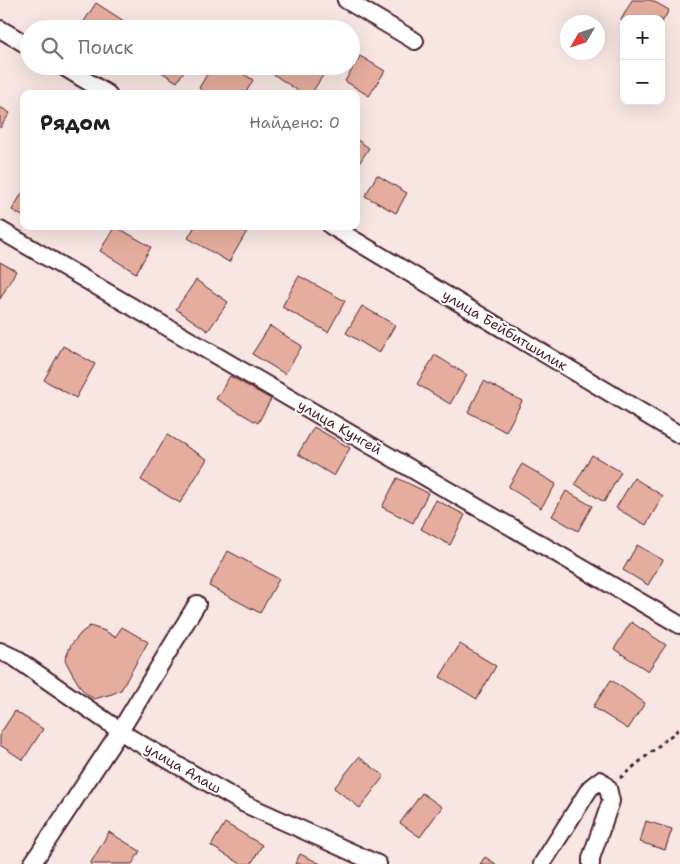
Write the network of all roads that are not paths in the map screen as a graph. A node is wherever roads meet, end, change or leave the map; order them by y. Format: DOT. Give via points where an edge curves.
graph roads {
  1 [pos="346,0"];
  2 [pos="0,29"];
  3 [pos="20,41"];
  4 [pos="415,41"];
  5 [pos="77,75"];
  6 [pos="101,90"];
  7 [pos="0,230"];
  8 [pos="337,230"];
  9 [pos="680,435"];
  10 [pos="197,604"];
  11 [pos="680,625"];
  12 [pos="0,651"];
  13 [pos="120,731"];
  14 [pos="32,864"];
  15 [pos="378,864"];
  16 [pos="542,864"];
  17 [pos="591,864"];
  1 -- 4 [label="street"];
  2 -- 3 [label="street"];
  5 -- 6 [label="street"];
  7 -- 11 [label="street, улица Кунгей"];
  8 -- 9 [label="street, улица Бейбитшилик"];
  10 -- 13 [label="street"];
  12 -- 13 [label="street, улица Алаш"];
  13 -- 14 [label="street"];
  13 -- 15 [label="street, улица Алаш" via="245,804"];
  16 -- 17 [label="street" via="590,788 600,780 608,788 611,801"];
}
